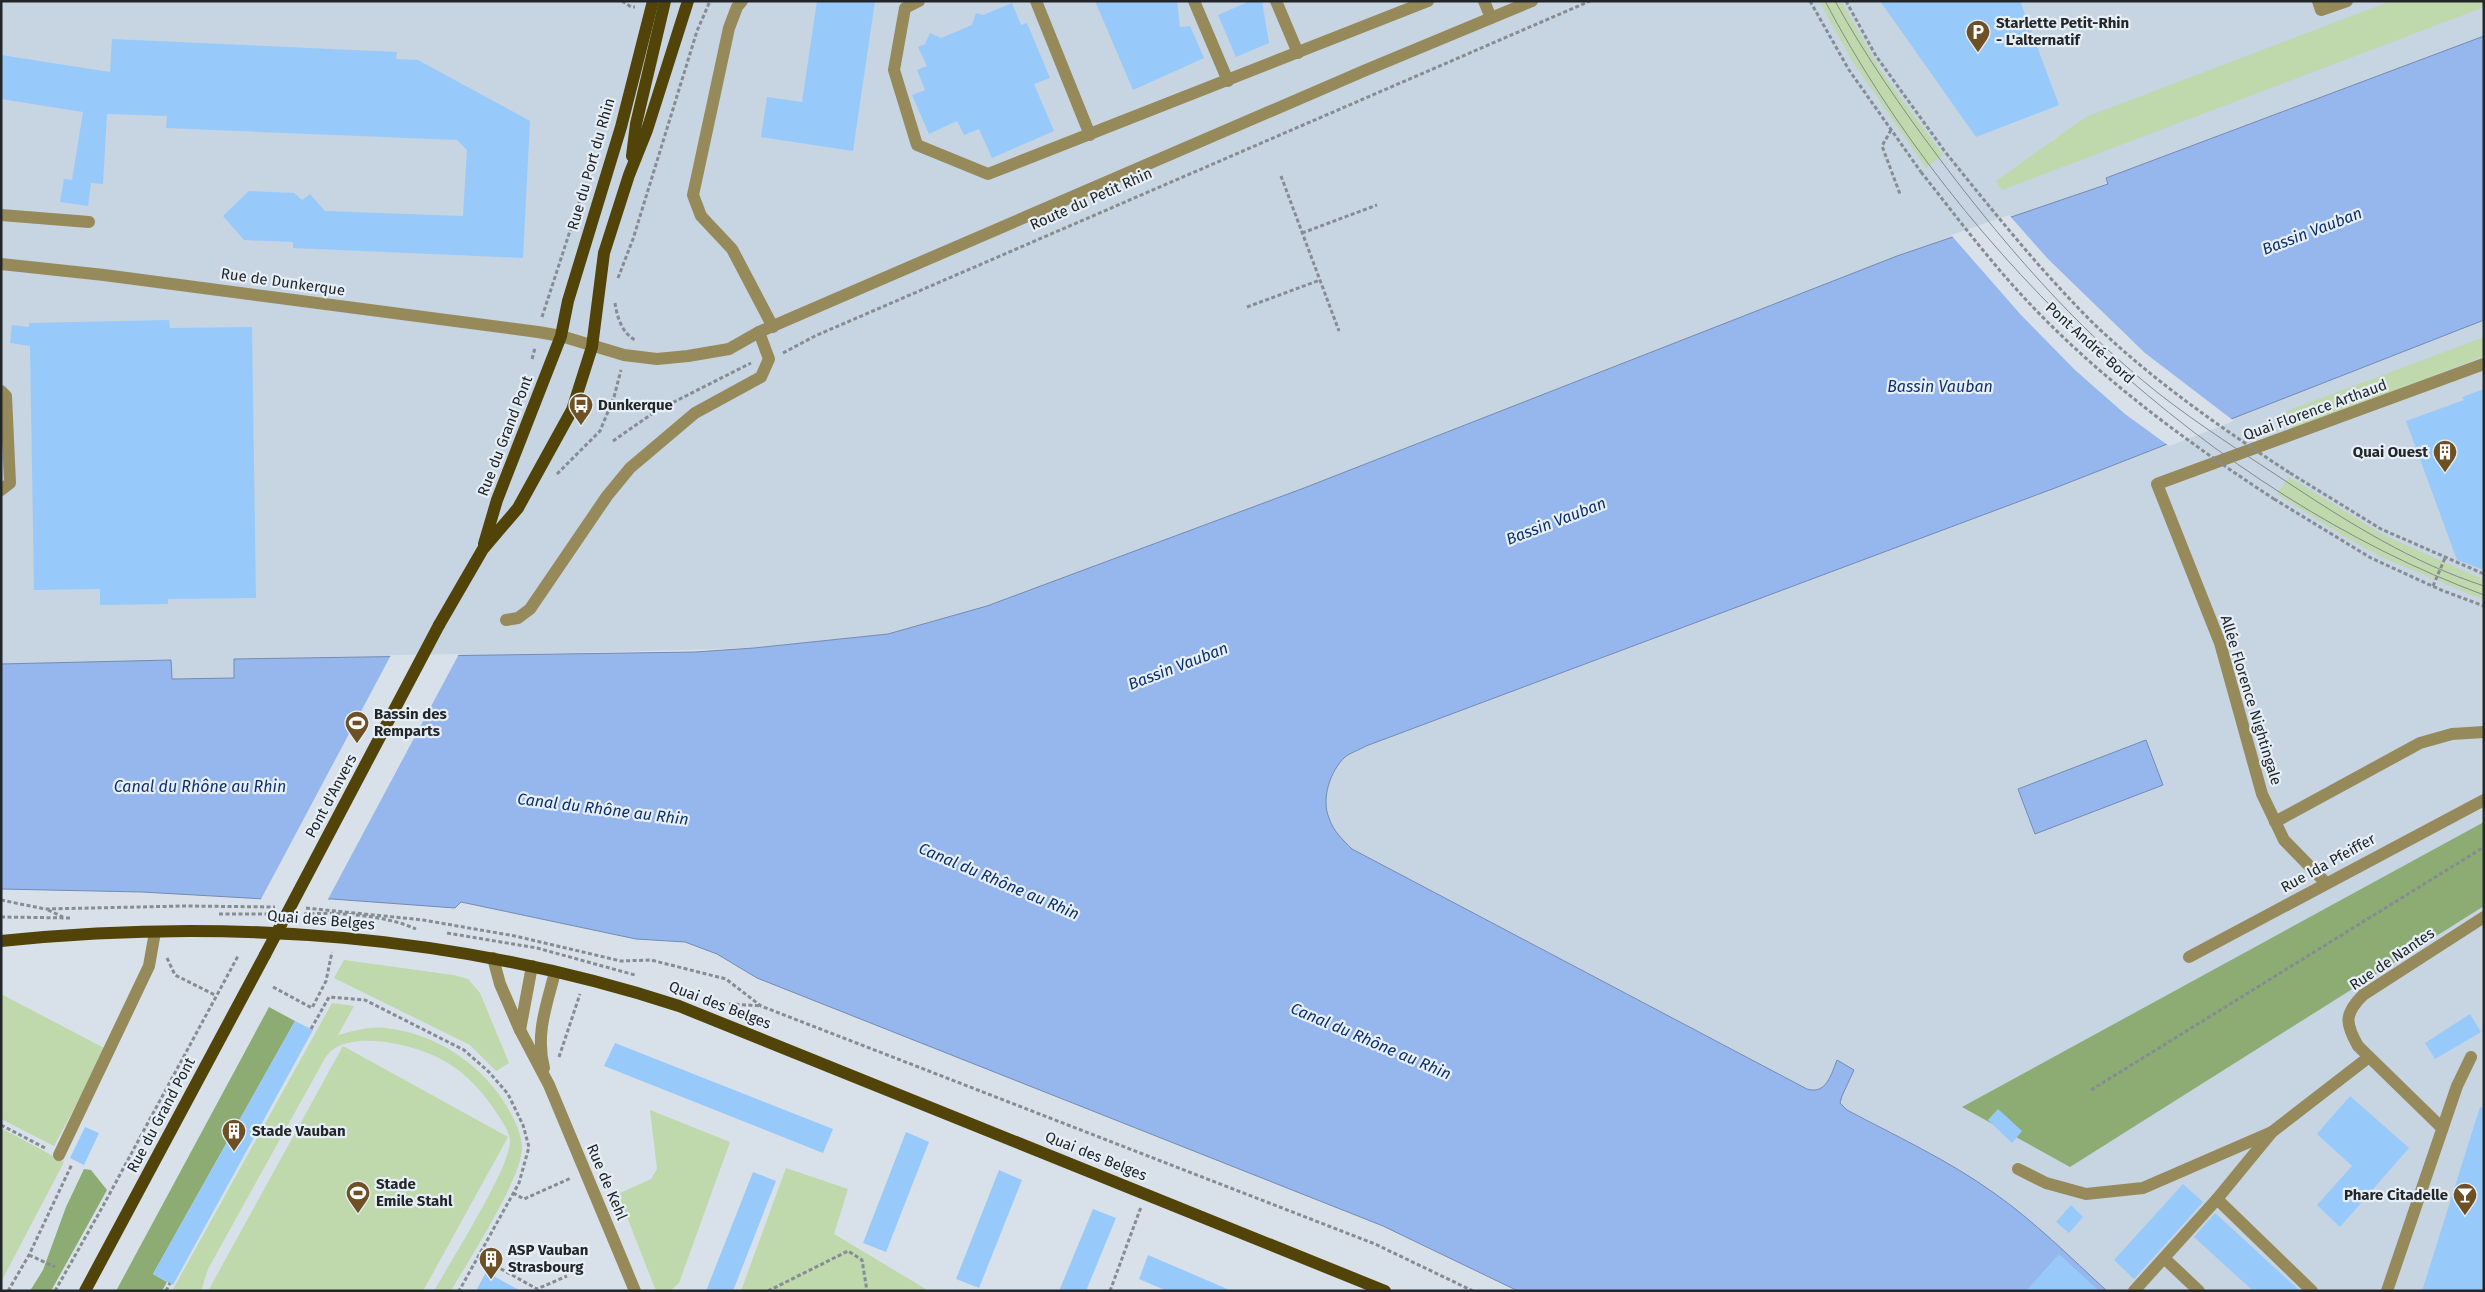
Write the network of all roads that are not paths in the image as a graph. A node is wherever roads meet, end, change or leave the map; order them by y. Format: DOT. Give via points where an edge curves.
graph roads {
  1 [pos="652,1"];
  2 [pos="665,1"];
  3 [pos="688,1"];
  4 [pos="742,1"];
  5 [pos="919,1"];
  6 [pos="1036,1"];
  7 [pos="1194,1"];
  8 [pos="1276,1"];
  9 [pos="1428,1"];
  10 [pos="1484,1"];
  11 [pos="1532,1"];
  12 [pos="2347,1"];
  13 [pos="2320,6"];
  14 [pos="1491,18"];
  15 [pos="1298,53"];
  16 [pos="1228,80"];
  17 [pos="1090,135"];
  18 [pos="629,176"];
  19 [pos="1,215"];
  20 [pos="88,222"];
  21 [pos="1,264"];
  22 [pos="773,326"];
  23 [pos="759,332"];
  24 [pos="561,336"];
  25 [pos="592,347"];
  26 [pos="2484,364"];
  27 [pos="1,391"];
  28 [pos="2157,484"];
  29 [pos="1,490"];
  30 [pos="483,549"];
  31 [pos="506,620"];
  32 [pos="439,625"];
  33 [pos="2484,732"];
  34 [pos="2484,800"];
  35 [pos="2274,822"];
  36 [pos="2326,883"];
  37 [pos="2484,918"];
  38 [pos="155,932"];
  39 [pos="1,941"];
  40 [pos="265,955"];
  41 [pos="2189,957"];
  42 [pos="493,958"];
  43 [pos="532,966"];
  44 [pos="555,972"];
  45 [pos="520,1030"];
  46 [pos="2370,1057"];
  47 [pos="2471,1057"];
  48 [pos="549,1085"];
  49 [pos="2442,1128"];
  50 [pos="2272,1132"];
  51 [pos="59,1155"];
  52 [pos="2018,1169"];
  53 [pos="2217,1199"];
  54 [pos="2164,1258"];
  55 [pos="85,1291"];
  56 [pos="635,1291"];
  57 [pos="1385,1291"];
  58 [pos="2134,1291"];
  59 [pos="2199,1291"];
  60 [pos="2312,1291"];
  61 [pos="2387,1291"];
  1 -- 24 [label="main road, Rue du Port du Rhin" via="621,127 568,300"];
  2 -- 18 [label="main road, Rue du Port du Rhin" via="636,124"];
  3 -- 18 [label="main road, Rue du Port du Rhin"];
  4 -- 22 [label="street" via="729,28 693,195 701,216 732,249"];
  5 -- 17 [label="street" via="905,8 894,70 917,145 988,174"];
  6 -- 17 [label="street"];
  7 -- 16 [label="street"];
  8 -- 15 [label="street"];
  9 -- 15 [label="street"];
  10 -- 14 [label="street"];
  11 -- 14 [label="street, Route du Petit Rhin"];
  12 -- 13 [label="street"];
  14 -- 22 [label="street, Route du Petit Rhin"];
  15 -- 16 [label="street"];
  16 -- 17 [label="street"];
  18 -- 25 [label="main road, Rue du Port du Rhin" via="604,253"];
  19 -- 20 [label="street"];
  21 -- 24 [label="street, Rue de Dunkerque" via="114,276"];
  22 -- 23 [label="street, Route du Petit Rhin"];
  23 -- 25 [label="street, Route du Petit Rhin" via="729,349 673,358 633,356"];
  23 -- 31 [label="street" via="769,359 761,377 695,413 630,468 530,609 518,618"];
  24 -- 25 [label="street, Route du Petit Rhin"];
  24 -- 30 [label="main road, Rue du Grand Pont" via="497,500"];
  25 -- 30 [label="main road, Rue du Grand Pont" via="566,424 518,508"];
  26 -- 28 [label="street, Quai Florence Arthaud"];
  27 -- 29 [label="street" via="6,396 10,483"];
  28 -- 35 [label="street, Allée Florence Nightingale" via="2220,643 2262,794"];
  30 -- 32 [label="main road, Rue du Grand Pont"];
  32 -- 40 [label="main road, Pont d'Anvers, bridge"];
  33 -- 35 [label="street" via="2452,734 2420,742"];
  34 -- 36 [label="street, Rue Ida Pfeiffer"];
  35 -- 36 [label="street, Allée Florence Nightingale" via="2284,840"];
  36 -- 41 [label="street, Rue Ida Pfeiffer"];
  37 -- 46 [label="street, Rue de Nantes" via="2363,995 2352,1006 2348,1029 2358,1046"];
  38 -- 39 [label="main road, Quai des Belges"];
  38 -- 42 [label="main road, Quai des Belges" via="255,931 335,937"];
  38 -- 51 [label="street" via="149,966"];
  40 -- 55 [label="main road, Rue du Grand Pont"];
  42 -- 43 [label="main road, Quai des Belges"];
  42 -- 45 [label="street, Rue de Kehl" via="500,984"];
  43 -- 44 [label="main road, Quai des Belges"];
  43 -- 45 [label="street"];
  44 -- 48 [label="street, Rue de Kehl" via="540,1040"];
  44 -- 57 [label="main road, Quai des Belges" via="679,1006"];
  45 -- 48 [label="street, Rue de Kehl"];
  46 -- 49 [label="street, Rue de Nantes"];
  46 -- 50 [label="street"];
  47 -- 49 [label="street" via="2456,1086"];
  48 -- 56 [label="street, Rue de Kehl"];
  49 -- 61 [label="street"];
  50 -- 52 [label="street" via="2143,1188 2086,1194 2046,1183"];
  50 -- 53 [label="street"];
  53 -- 54 [label="street"];
  53 -- 60 [label="street"];
  54 -- 58 [label="street"];
  54 -- 59 [label="street"];
}
